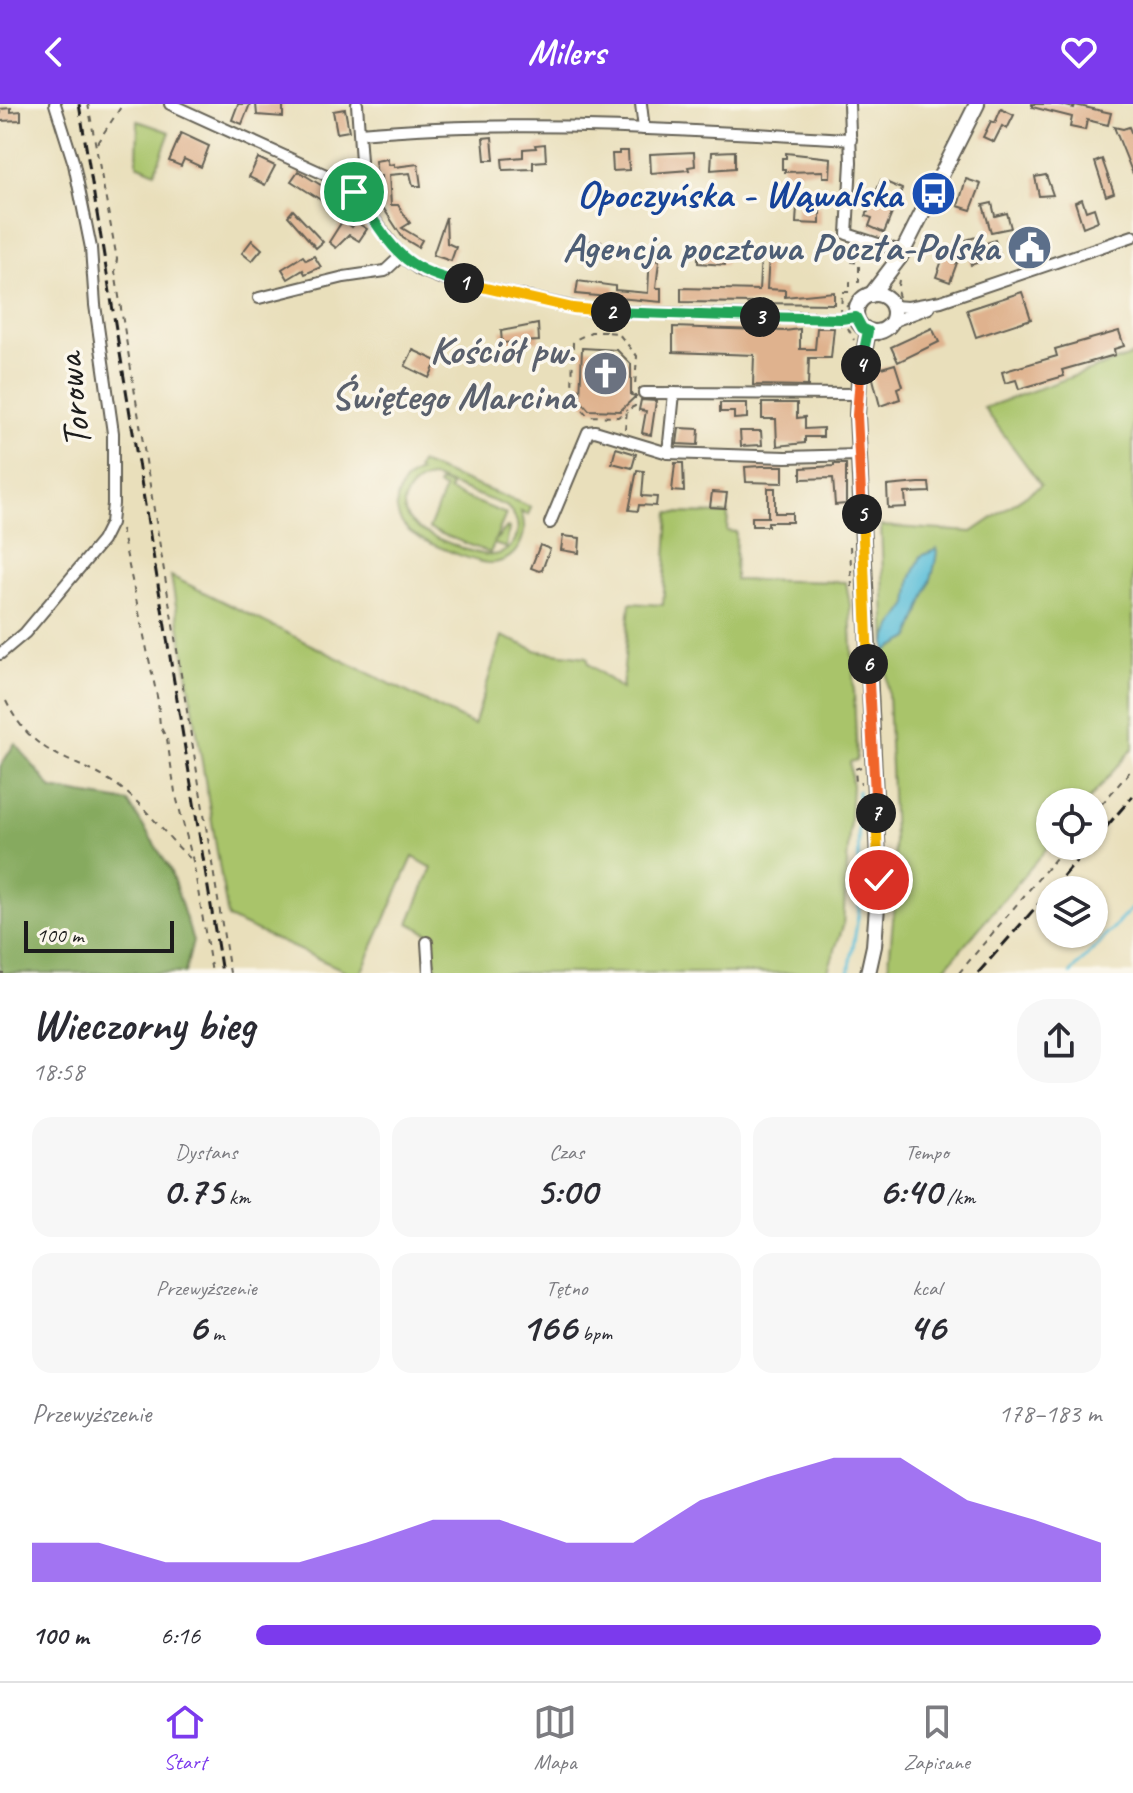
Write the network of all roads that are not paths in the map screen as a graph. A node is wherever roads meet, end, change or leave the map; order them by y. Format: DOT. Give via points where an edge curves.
graph roads {
  1 [pos="55,104"];
  2 [pos="170,104"];
  3 [pos="357,104"];
  4 [pos="641,104"];
  5 [pos="849,104"];
  6 [pos="977,104"];
  7 [pos="644,129"];
  8 [pos="360,133"];
  9 [pos="851,139"];
  10 [pos="354,192"];
  11 [pos="1133,236"];
  12 [pos="902,254"];
  13 [pos="401,256"];
  14 [pos="871,295"];
  15 [pos="259,298"];
  16 [pos="941,301"];
  17 [pos="895,303"];
  18 [pos="844,316"];
  19 [pos="891,327"];
  20 [pos="868,331"];
  21 [pos="644,393"];
  22 [pos="674,393"];
  23 [pos="858,394"];
  24 [pos="668,453"];
  25 [pos="859,455"];
  26 [pos="550,523"];
  27 [pos="0,654"];
  28 [pos="427,942"];
  29 [pos="429,973"];
  30 [pos="868,973"];
  1 -- 27 [label="street, Torowa" via="91,248 113,433 113,504 102,541 25,633"];
  2 -- 10 [label="street"];
  3 -- 8 [label="street"];
  4 -- 7 [label="street"];
  5 -- 9 [label="street"];
  6 -- 12 [label="main road"];
  7 -- 8 [label="street" via="548,125"];
  7 -- 9 [label="street"];
  8 -- 10 [label="street"];
  9 -- 12 [label="street" via="847,234"];
  10 -- 13 [label="street"];
  11 -- 16 [label="street"];
  12 -- 14 [label="main road"];
  12 -- 17 [label="main road"];
  13 -- 15 [label="street" via="385,271"];
  13 -- 18 [label="street" via="440,278 591,311"];
  14 -- 17 [label="main road"];
  14 -- 18 [label="main road"];
  16 -- 17 [label="street" via="908,307"];
  16 -- 19 [label="street"];
  17 -- 19 [label="main road"];
  18 -- 20 [label="main road"];
  19 -- 20 [label="main road"];
  20 -- 23 [label="main road"];
  21 -- 22 [label="street"];
  22 -- 23 [label="street"];
  22 -- 24 [label="street"];
  23 -- 25 [label="main road"];
  24 -- 25 [label="street"];
  24 -- 26 [label="street" via="588,432"];
  25 -- 30 [label="main road" via="879,880"];
  28 -- 29 [label="street"];
}
